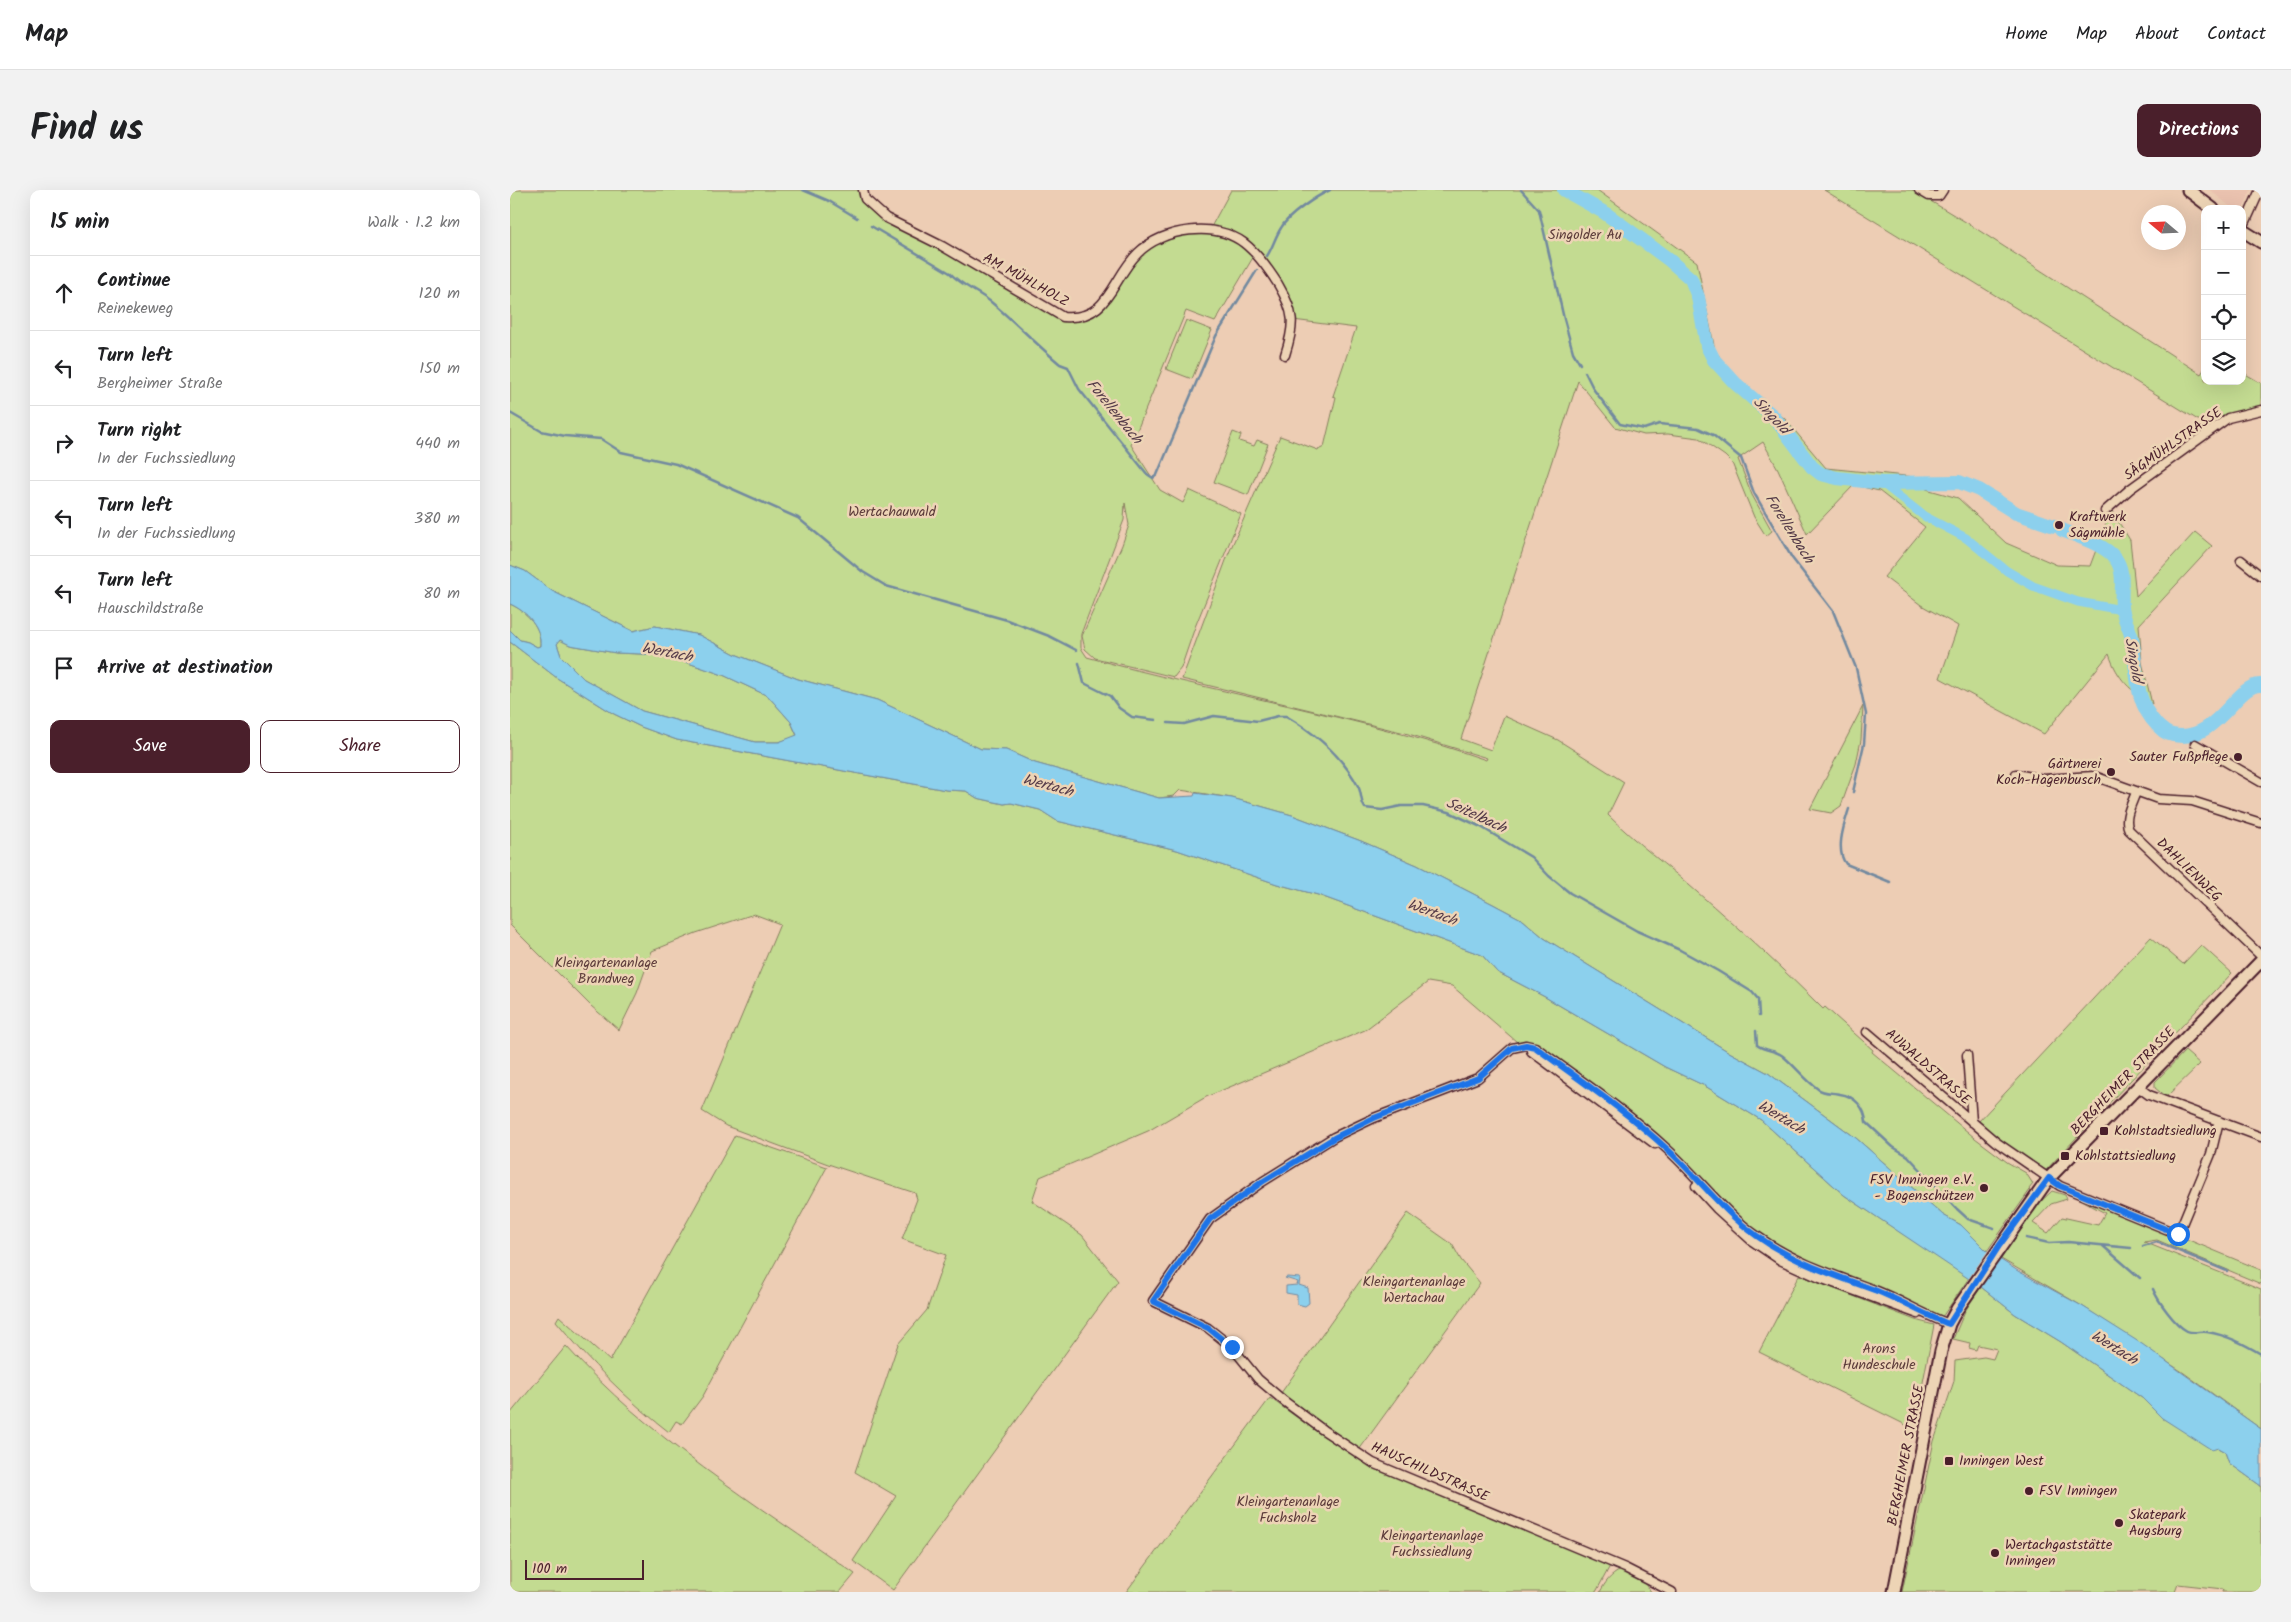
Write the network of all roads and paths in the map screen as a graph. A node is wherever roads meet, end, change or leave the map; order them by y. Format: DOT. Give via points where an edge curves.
graph roads {
  1 [pos="862,190"];
  2 [pos="1919,190"];
  3 [pos="1943,190"];
  4 [pos="2188,190"];
  5 [pos="2260,190"];
  6 [pos="2208,205"];
  7 [pos="2246,221"];
  8 [pos="2246,233"];
  9 [pos="2261,242"];
  10 [pos="1284,355"];
  11 [pos="2261,410"];
  12 [pos="2105,511"];
  13 [pos="2241,560"];
  14 [pos="2261,576"];
  15 [pos="2195,744"];
  16 [pos="2016,774"];
  17 [pos="2261,782"];
  18 [pos="2136,792"];
  19 [pos="2261,823"];
  20 [pos="2261,956"];
  21 [pos="2261,961"];
  22 [pos="1867,1032"];
  23 [pos="1967,1055"];
  24 [pos="2138,1087"];
  25 [pos="2219,1121"];
  26 [pos="1972,1122"];
  27 [pos="2261,1138"];
  28 [pos="2049,1178"];
  29 [pos="1949,1324"];
  30 [pos="1672,1592"];
  31 [pos="1894,1592"];
  1 -- 10 [label="street, AM MÜHLHOLZ" via="865,199 886,218 942,246 1063,317 1083,316 1101,306 1138,253 1165,235 1197,230 1229,235 1244,242 1256,254 1289,304 1294,320"];
  2 -- 3 [label="street" via="1929,196 1940,196"];
  4 -- 6 [label="street"];
  5 -- 7 [label="street"];
  8 -- 9 [label="street"];
  11 -- 12 [label="street, SÄGMÜHLSTRASSE" via="2228,418"];
  13 -- 14 [label="street"];
  15 -- 17 [label="street"];
  16 -- 18 [label="street" via="2043,779 2094,776"];
  18 -- 19 [label="street" via="2158,799 2192,801"];
  18 -- 20 [label="street, DAHLIENWEG" via="2126,818 2129,830"];
  21 -- 24 [label="street, BERGHEIMER STRASSE"];
  22 -- 26 [label="street, AUWALDSTRASSE"];
  23 -- 26 [label="street, AUWALDSTRASSE"];
  24 -- 25 [label="street" via="2149,1095"];
  24 -- 28 [label="street, BERGHEIMER STRASSE"];
  25 -- 27 [label="street"];
  25 -- 28 [label="street, AUWALDSTRASSE" via="2211,1154 2178,1234 2060,1186"];
  26 -- 28 [label="street, AUWALDSTRASSE"];
  28 -- 29 [label="street, BERGHEIMER STRASSE" via="1999,1246"];
  29 -- 30 [label="street, HAUSCHILDSTRASSE" via="1795,1260 1755,1235 1637,1122 1535,1047 1526,1045 1512,1048 1478,1078 1374,1118 1262,1182 1210,1219 1153,1301 1208,1328 1232,1347 1258,1379 1284,1401 1373,1463 1625,1568"];
  29 -- 31 [label="street, BERGHEIMER STRASSE"];
}
